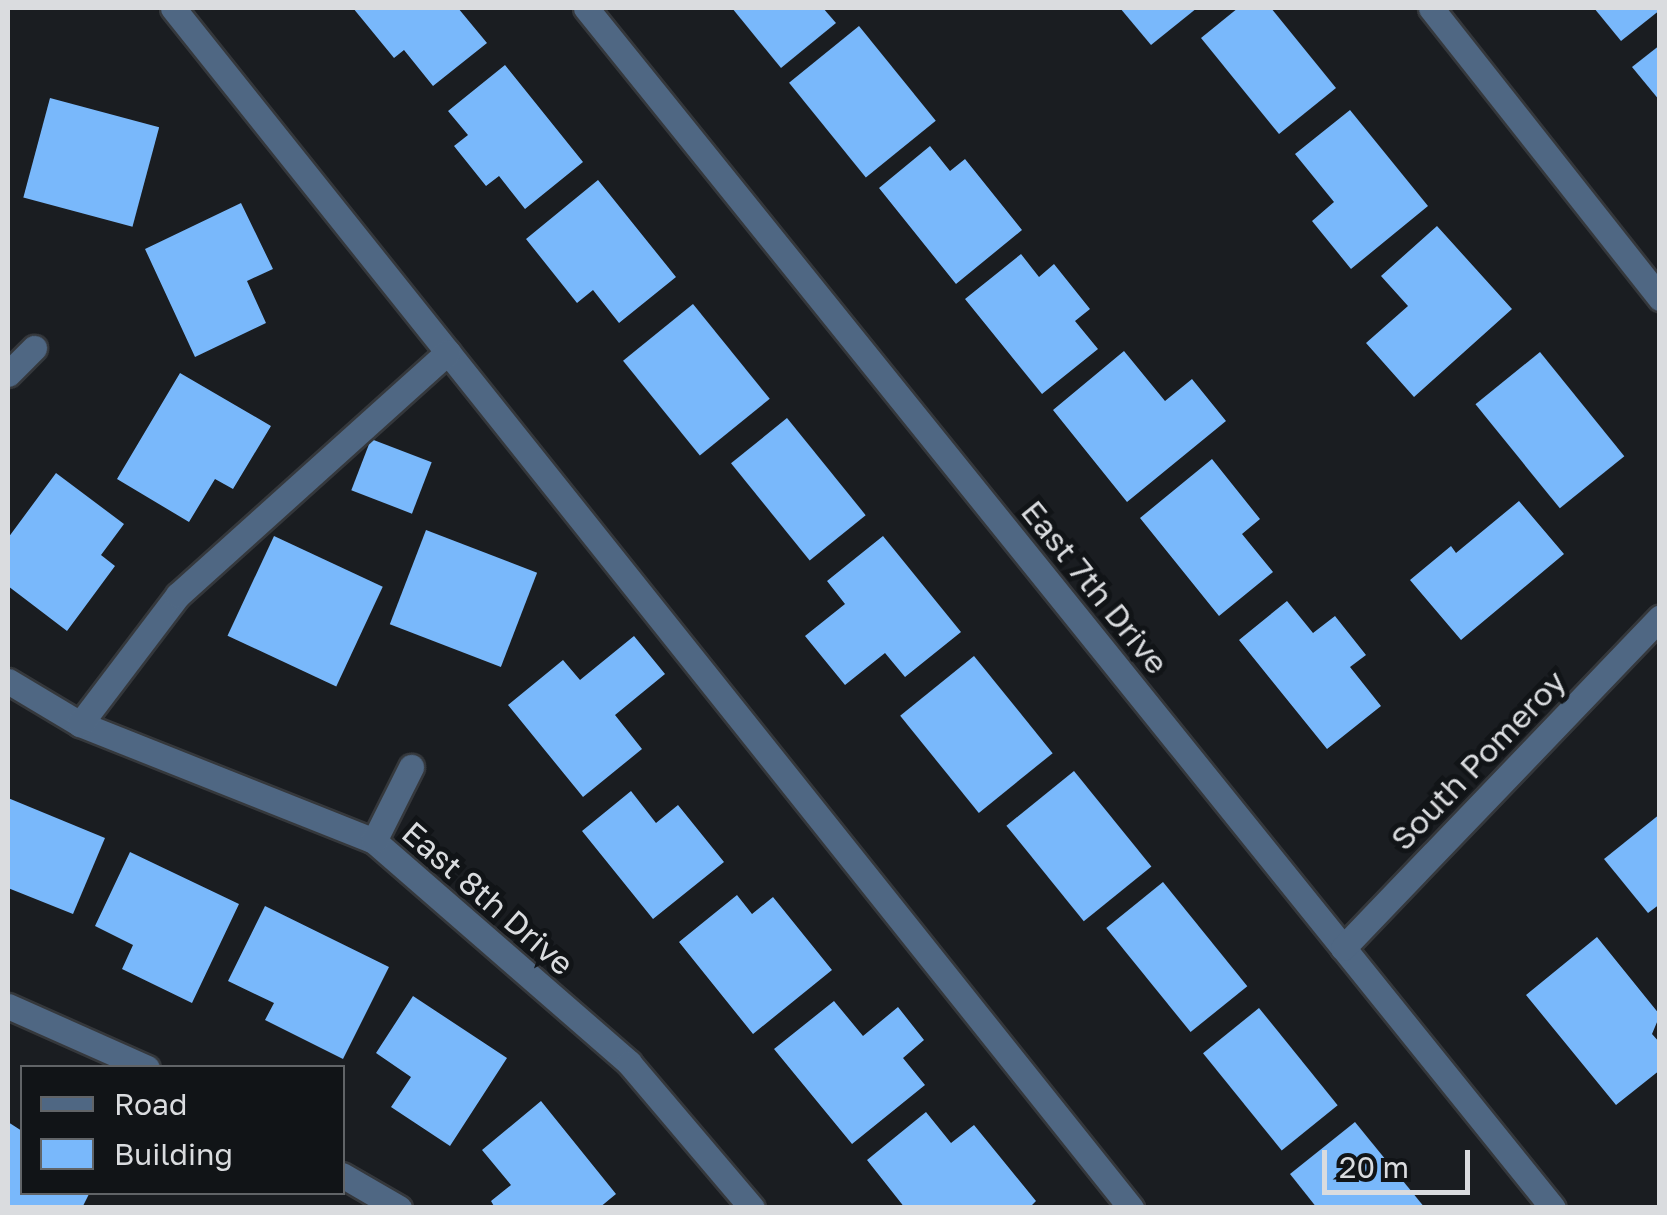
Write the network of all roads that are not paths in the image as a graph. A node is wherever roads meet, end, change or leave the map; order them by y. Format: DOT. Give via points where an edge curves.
graph roads {
  1 [pos="173,8"];
  2 [pos="586,8"];
  3 [pos="1431,8"];
  4 [pos="1660,298"];
  5 [pos="34,348"];
  6 [pos="448,352"];
  7 [pos="8,374"];
  8 [pos="1660,618"];
  9 [pos="8,681"];
  10 [pos="80,724"];
  11 [pos="411,766"];
  12 [pos="374,840"];
  13 [pos="1343,948"];
  14 [pos="8,1006"];
  15 [pos="140,1065"];
  16 [pos="345,1177"];
  17 [pos="399,1208"];
  18 [pos="752,1208"];
  19 [pos="1130,1208"];
  20 [pos="1553,1208"];
  1 -- 6 [label="street"];
  2 -- 13 [label="street, East 7th Drive"];
  3 -- 4 [label="street"];
  5 -- 7 [label="street"];
  6 -- 10 [label="street" via="178,596"];
  6 -- 19 [label="street"];
  8 -- 13 [label="street, South Pomeroy"];
  9 -- 10 [label="street, East 8th Drive"];
  10 -- 12 [label="street, East 8th Drive"];
  11 -- 12 [label="street"];
  12 -- 18 [label="street, East 8th Drive" via="628,1063"];
  13 -- 20 [label="street, East 7th Drive"];
  14 -- 15 [label="street"];
  16 -- 17 [label="street"];
}
